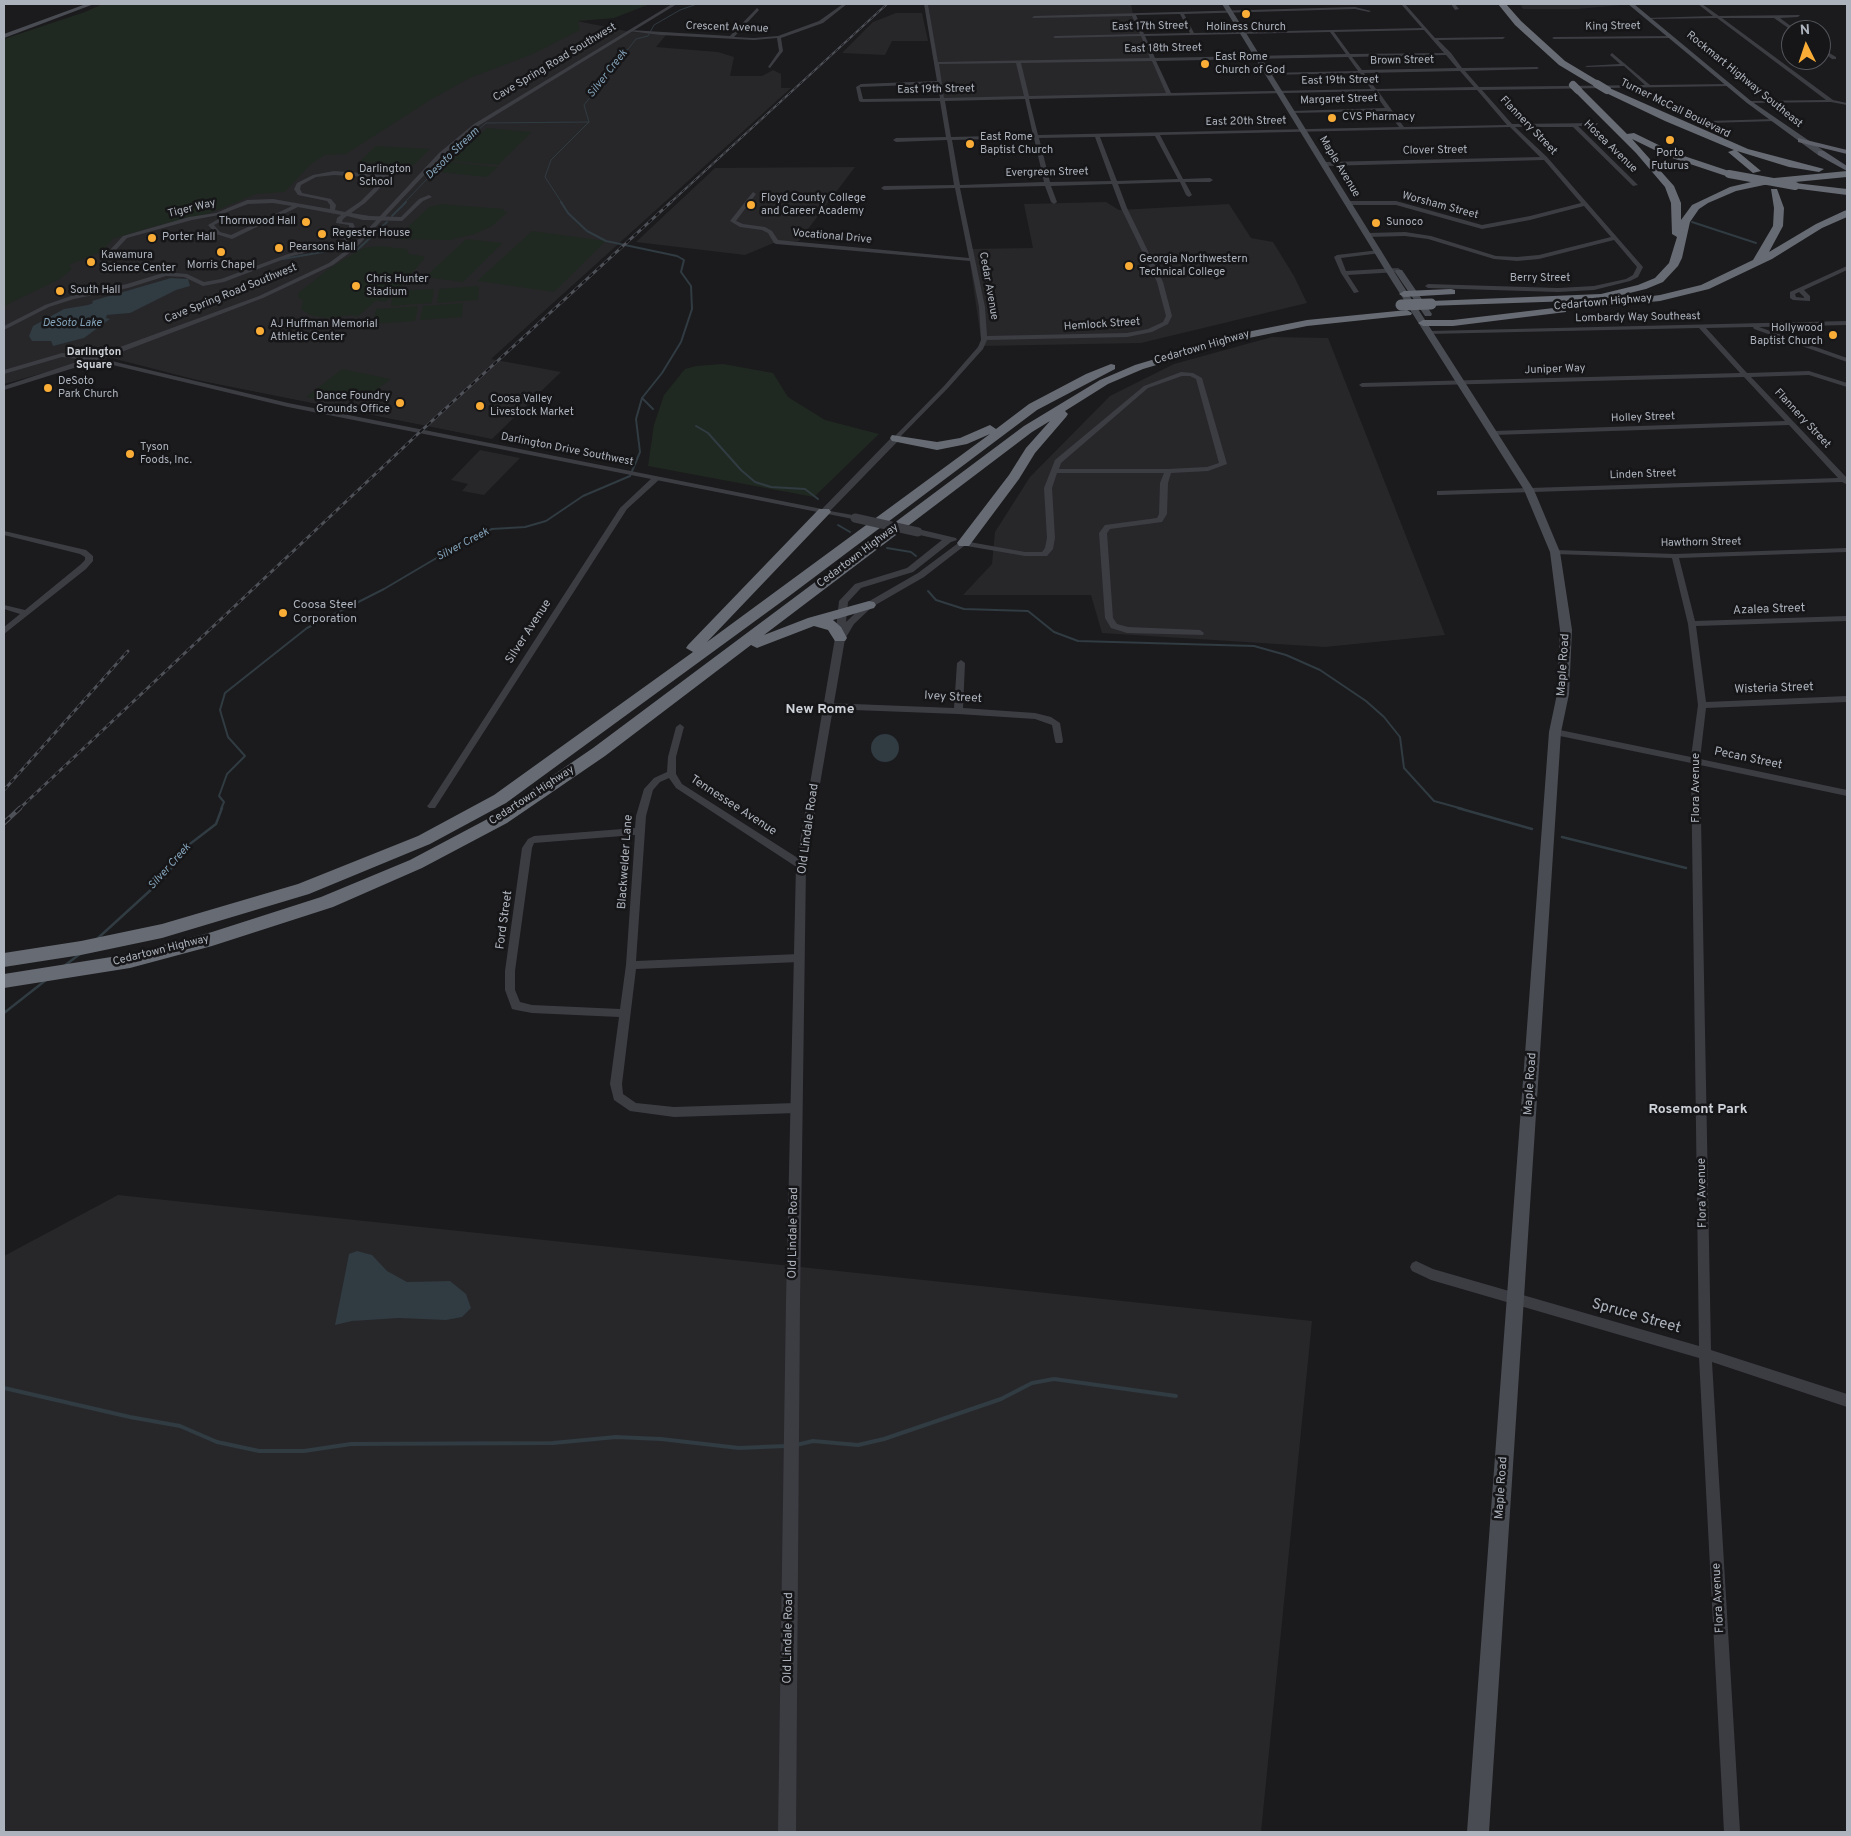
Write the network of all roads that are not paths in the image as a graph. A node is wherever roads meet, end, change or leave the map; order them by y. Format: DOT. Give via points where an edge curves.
graph roads {
  1 [pos="91,4"];
  2 [pos="675,4"];
  3 [pos="845,4"];
  4 [pos="926,4"];
  5 [pos="1225,4"];
  6 [pos="1290,4"];
  7 [pos="1403,4"];
  8 [pos="1453,4"];
  9 [pos="1495,4"];
  10 [pos="1502,4"];
  11 [pos="1631,4"];
  12 [pos="1700,4"];
  13 [pos="1457,9"];
  14 [pos="757,10"];
  15 [pos="1088,10"];
  16 [pos="1294,10"];
  17 [pos="1230,12"];
  18 [pos="1368,12"];
  19 [pos="1181,13"];
  20 [pos="1133,14"];
  21 [pos="1088,16"];
  22 [pos="1798,16"];
  23 [pos="1034,17"];
  24 [pos="1718,17"];
  25 [pos="1776,17"];
  26 [pos="1649,18"];
  27 [pos="1781,21"];
  28 [pos="1425,29"];
  29 [pos="633,31"];
  30 [pos="1331,31"];
  31 [pos="1242,34"];
  32 [pos="1193,35"];
  33 [pos="4,36"];
  34 [pos="732,36"];
  35 [pos="1144,36"];
  36 [pos="780,37"];
  37 [pos="1672,37"];
  38 [pos="1055,38"];
  39 [pos="1434,38"];
  40 [pos="1503,38"];
  41 [pos="1554,38"];
  42 [pos="1449,54"];
  43 [pos="1612,54"];
  44 [pos="1349,56"];
  45 [pos="1831,56"];
  46 [pos="1256,57"];
  47 [pos="1834,58"];
  48 [pos="1152,59"];
  49 [pos="1018,61"];
  50 [pos="937,63"];
  51 [pos="1586,66"];
  52 [pos="1625,66"];
  53 [pos="770,67"];
  54 [pos="1537,68"];
  55 [pos="1462,70"];
  56 [pos="1361,72"];
  57 [pos="1267,74"];
  58 [pos="940,82"];
  59 [pos="1730,85"];
  60 [pos="1649,86"];
  61 [pos="1480,88"];
  62 [pos="1374,90"];
  63 [pos="1278,92"];
  64 [pos="1169,94"];
  65 [pos="1027,97"];
  66 [pos="944,100"];
  67 [pos="1831,101"];
  68 [pos="1749,102"];
  69 [pos="1847,104"];
  70 [pos="1388,109"];
  71 [pos="1599,110"];
  72 [pos="1291,112"];
  73 [pos="1657,113"];
  74 [pos="1774,120"];
  75 [pos="1708,122"];
  76 [pos="1570,124"];
  77 [pos="1596,124"];
  78 [pos="1511,126"];
  79 [pos="1402,128"];
  80 [pos="1303,130"];
  81 [pos="1157,134"];
  82 [pos="1097,135"];
  83 [pos="1036,137"];
  84 [pos="949,139"];
  85 [pos="896,140"];
  86 [pos="1801,140"];
  87 [pos="1834,150"];
  88 [pos="1847,152"];
  89 [pos="1821,153"];
  90 [pos="1545,158"];
  91 [pos="1325,164"];
  92 [pos="1847,172"];
  93 [pos="1210,180"];
  94 [pos="1180,181"];
  95 [pos="1114,182"];
  96 [pos="1047,183"];
  97 [pos="958,185"];
  98 [pos="1635,185"];
  99 [pos="884,188"];
  100 [pos="1847,192"];
  101 [pos="753,194"];
  102 [pos="1189,195"];
  103 [pos="429,197"];
  104 [pos="265,201"];
  105 [pos="1054,202"];
  106 [pos="1347,203"];
  107 [pos="1585,204"];
  108 [pos="298,205"];
  109 [pos="332,211"];
  110 [pos="1847,213"];
  111 [pos="348,214"];
  112 [pos="380,219"];
  113 [pos="1368,235"];
  114 [pos="1616,238"];
  115 [pos="115,253"];
  116 [pos="1380,253"];
  117 [pos="972,260"];
  118 [pos="1755,262"];
  119 [pos="1638,263"];
  120 [pos="1674,264"];
  121 [pos="1847,268"];
  122 [pos="1393,270"];
  123 [pos="1344,273"];
  124 [pos="1836,274"];
  125 [pos="1846,278"];
  126 [pos="1428,286"];
  127 [pos="1800,290"];
  128 [pos="1356,292"];
  129 [pos="1598,301"];
  130 [pos="1408,303"];
  131 [pos="1431,308"];
  132 [pos="1307,319"];
  133 [pos="1847,323"];
  134 [pos="1700,326"];
  135 [pos="1750,326"];
  136 [pos="4,328"];
  137 [pos="1431,328"];
  138 [pos="984,338"];
  139 [pos="94,359"];
  140 [pos="1847,360"];
  141 [pos="4,372"];
  142 [pos="1747,374"];
  143 [pos="1460,382"];
  144 [pos="1362,385"];
  145 [pos="1847,385"];
  146 [pos="4,388"];
  147 [pos="1076,398"];
  148 [pos="1033,407"];
  149 [pos="1792,424"];
  150 [pos="1494,433"];
  151 [pos="896,438"];
  152 [pos="1056,471"];
  153 [pos="1168,471"];
  154 [pos="653,478"];
  155 [pos="1846,481"];
  156 [pos="1528,490"];
  157 [pos="1440,493"];
  158 [pos="824,512"];
  159 [pos="4,533"];
  160 [pos="949,539"];
  161 [pos="964,543"];
  162 [pos="1847,550"];
  163 [pos="1555,552"];
  164 [pos="1675,556"];
  165 [pos="869,605"];
  166 [pos="4,607"];
  167 [pos="25,613"];
  168 [pos="842,613"];
  169 [pos="1847,618"];
  170 [pos="810,622"];
  171 [pos="1692,624"];
  172 [pos="4,630"];
  173 [pos="1200,633"];
  174 [pos="840,638"];
  175 [pos="961,663"];
  176 [pos="717,664"];
  177 [pos="665,678"];
  178 [pos="1847,699"];
  179 [pos="1702,705"];
  180 [pos="828,706"];
  181 [pos="958,711"];
  182 [pos="680,726"];
  183 [pos="1555,732"];
  184 [pos="1059,741"];
  185 [pos="1696,761"];
  186 [pos="671,774"];
  187 [pos="1847,793"];
  188 [pos="432,806"];
  189 [pos="642,831"];
  190 [pos="801,865"];
  191 [pos="799,958"];
  192 [pos="9,960"];
  193 [pos="631,965"];
  194 [pos="4,981"];
  195 [pos="624,1013"];
  196 [pos="796,1108"];
  197 [pos="1416,1267"];
  198 [pos="1516,1299"];
  199 [pos="1705,1354"];
  200 [pos="1847,1400"];
  201 [pos="787,1832"];
  202 [pos="1478,1832"];
  203 [pos="1732,1832"];
  1 -- 33 [label="main road"];
  2 -- 29 [label="street, Cave Spring Road Southwest"];
  3 -- 36 [label="street, Crescent Avenue" via="822,22"];
  4 -- 50 [label="street, Cedar Avenue"];
  5 -- 17 [label="main road, Maple Avenue"];
  6 -- 16 [label="street"];
  7 -- 28 [label="street, Flannery Street"];
  8 -- 13 [label="street"];
  9 -- 71 [label="highway" via="1505,18"];
  10 -- 73 [label="highway, Turner McCall Boulevard, bridge" via="1562,63 1607,90"];
  11 -- 26 [label="main road, Rockmart Highway Southeast"];
  12 -- 24 [label="street"];
  14 -- 34 [label="street"];
  15 -- 21 [label="street"];
  16 -- 17 [label="street"];
  16 -- 18 [label="street" via="1356,8"];
  17 -- 19 [label="street"];
  17 -- 31 [label="main road, Maple Avenue"];
  19 -- 20 [label="street"];
  19 -- 32 [label="street"];
  20 -- 21 [label="street"];
  20 -- 35 [label="street"];
  21 -- 23 [label="street"];
  22 -- 25 [label="street"];
  24 -- 25 [label="street"];
  24 -- 26 [label="street"];
  24 -- 67 [label="street"];
  25 -- 27 [label="street"];
  26 -- 37 [label="main road, Rockmart Highway Southeast"];
  28 -- 30 [label="street, East 17th Street"];
  28 -- 39 [label="street, Flannery Street"];
  29 -- 34 [label="street, Crescent Avenue"];
  29 -- 112 [label="street, Cave Spring Road Southwest" via="476,125 441,154"];
  30 -- 31 [label="street, East 17th Street"];
  30 -- 44 [label="street"];
  31 -- 32 [label="street, East 17th Street"];
  31 -- 46 [label="main road, Maple Avenue"];
  32 -- 35 [label="street, East 17th Street"];
  34 -- 36 [label="street, Crescent Avenue"];
  35 -- 38 [label="street, East 17th Street"];
  35 -- 48 [label="street"];
  36 -- 53 [label="street" via="781,51"];
  37 -- 41 [label="street, King Street"];
  37 -- 59 [label="main road, Rockmart Highway Southeast"];
  39 -- 40 [label="street"];
  39 -- 42 [label="street, Flannery Street"];
  42 -- 44 [label="street, East 18th Street"];
  42 -- 55 [label="street, Flannery Street"];
  43 -- 52 [label="street"];
  44 -- 46 [label="street, East 18th Street"];
  44 -- 56 [label="street"];
  45 -- 47 [label="street"];
  46 -- 48 [label="street, East 18th Street"];
  46 -- 57 [label="main road, Maple Avenue"];
  48 -- 49 [label="street, East 18th Street"];
  48 -- 64 [label="street"];
  49 -- 50 [label="street, East 18th Street"];
  49 -- 65 [label="street"];
  50 -- 58 [label="street, Cedar Avenue"];
  51 -- 52 [label="street"];
  52 -- 60 [label="street"];
  54 -- 55 [label="street, Brown Street"];
  55 -- 56 [label="street, Brown Street"];
  55 -- 61 [label="street, Flannery Street"];
  56 -- 57 [label="street, Brown Street"];
  56 -- 62 [label="street"];
  57 -- 63 [label="main road, Maple Avenue"];
  58 -- 66 [label="street, Cedar Avenue"];
  58 -- 66 [label="street, East 19th Street" via="858,87 862,101"];
  59 -- 60 [label="street, East 19th Street"];
  59 -- 68 [label="main road, Rockmart Highway Southeast"];
  60 -- 61 [label="street, East 19th Street"];
  61 -- 62 [label="street, East 19th Street"];
  61 -- 78 [label="street, Flannery Street"];
  62 -- 63 [label="street, East 19th Street"];
  62 -- 70 [label="street"];
  63 -- 64 [label="street, East 19th Street"];
  63 -- 72 [label="main road, Maple Avenue"];
  64 -- 65 [label="street, East 19th Street"];
  65 -- 66 [label="street, East 19th Street"];
  65 -- 83 [label="street"];
  66 -- 84 [label="street, Cedar Avenue"];
  67 -- 68 [label="street"];
  67 -- 69 [label="street"];
  68 -- 74 [label="main road, Rockmart Highway Southeast"];
  70 -- 72 [label="street, Margaret Street"];
  70 -- 79 [label="street"];
  71 -- 100 [label="highway, bridge" via="1629,134 1657,149 1730,174"];
  71 -- 120 [label="highway" via="1669,186 1677,213"];
  72 -- 80 [label="main road, Maple Avenue"];
  73 -- 92 [label="highway" via="1760,156"];
  73 -- 118 [label="highway, Turner McCall Boulevard" via="1713,140 1756,170 1774,191 1779,208 1778,226 1767,248"];
  74 -- 75 [label="street"];
  74 -- 86 [label="main road, Rockmart Highway Southeast"];
  76 -- 77 [label="street, East 20th Street"];
  76 -- 78 [label="street, East 20th Street"];
  76 -- 98 [label="street, Hosea Avenue"];
  78 -- 79 [label="street, East 20th Street"];
  78 -- 90 [label="street, Flannery Street"];
  79 -- 80 [label="street, East 20th Street"];
  80 -- 81 [label="street, East 20th Street"];
  80 -- 91 [label="main road, Maple Avenue"];
  81 -- 82 [label="street, East 20th Street"];
  81 -- 94 [label="street"];
  82 -- 83 [label="street, East 20th Street"];
  82 -- 95 [label="street, Hemlock Street"];
  83 -- 84 [label="street, East 20th Street"];
  83 -- 96 [label="street"];
  84 -- 85 [label="street, East 20th Street"];
  84 -- 97 [label="street, Cedar Avenue"];
  86 -- 87 [label="highway"];
  86 -- 89 [label="main road, Rockmart Highway Southeast"];
  87 -- 88 [label="highway"];
  87 -- 89 [label="highway"];
  89 -- 92 [label="main road, Rockmart Highway Southeast"];
  90 -- 91 [label="street, Clover Street"];
  90 -- 107 [label="street, Flannery Street"];
  91 -- 106 [label="main road, Maple Avenue"];
  92 -- 120 [label="highway" via="1771,181 1733,189 1705,201 1695,207 1685,222"];
  93 -- 94 [label="street, Evergreen Street"];
  94 -- 95 [label="street, Evergreen Street"];
  94 -- 102 [label="street"];
  95 -- 96 [label="street, Evergreen Street"];
  95 -- 138 [label="street, Hemlock Street" via="1160,282 1169,316 1166,323 1150,331 1127,335"];
  96 -- 97 [label="street, Evergreen Street"];
  96 -- 105 [label="street"];
  97 -- 99 [label="street, Evergreen Street"];
  97 -- 117 [label="street, Cedar Avenue"];
  101 -- 117 [label="street, Vocational Drive" via="733,222 764,228 776,242"];
  103 -- 112 [label="street, Tiger Way" via="402,219"];
  104 -- 108 [label="street, Tiger Way"];
  104 -- 108 [label="street" via="211,225 218,233 232,237"];
  104 -- 115 [label="street, Tiger Way" via="247,202 217,214 190,218 125,237 112,251"];
  106 -- 107 [label="street, Worsham Street" via="1396,203 1482,227"];
  106 -- 113 [label="main road, Maple Avenue"];
  107 -- 114 [label="street, Flannery Street"];
  108 -- 109 [label="street, Tiger Way"];
  109 -- 111 [label="street, Tiger Way"];
  109 -- 111 [label="street" via="333,205 328,200 300,194 299,184 315,176 334,173 388,177"];
  110 -- 118 [label="highway, Cedartown Highway"];
  111 -- 112 [label="street, Tiger Way" via="354,218"];
  111 -- 136 [label="street" via="340,218 339,223 351,224 347,239 222,281 203,284 185,275 166,274 55,303"];
  112 -- 139 [label="street, Cave Spring Road Southwest" via="354,247 307,276 261,297"];
  113 -- 114 [label="street" via="1429,237 1496,258 1517,259 1539,257"];
  113 -- 116 [label="main road, Maple Avenue"];
  114 -- 119 [label="street, Flannery Street"];
  116 -- 122 [label="main road, Maple Avenue"];
  116 -- 123 [label="street" via="1337,256"];
  117 -- 138 [label="street, Cedar Avenue" via="984,319"];
  118 -- 129 [label="highway, Cedartown Highway" via="1714,283 1686,292 1624,304"];
  119 -- 126 [label="street, Berry Street" via="1639,272 1628,280 1594,288"];
  120 -- 129 [label="highway, Cedartown Highway" via="1659,280"];
  121 -- 124 [label="street"];
  122 -- 123 [label="street"];
  122 -- 130 [label="main road, Maple Avenue"];
  123 -- 128 [label="street"];
  124 -- 125 [label="street"];
  124 -- 127 [label="street"];
  129 -- 130 [label="highway"];
  129 -- 131 [label="highway, Cedartown Highway"];
  129 -- 137 [label="highway"];
  130 -- 131 [label="highway, Cedartown Highway"];
  130 -- 131 [label="main road, Maple Avenue"];
  130 -- 132 [label="highway, Cedartown Highway"];
  130 -- 137 [label="main road, Maple Road"];
  131 -- 137 [label="main road, Maple Road"];
  132 -- 147 [label="highway, Cedartown Highway" via="1139,367"];
  132 -- 148 [label="highway, Cedartown Highway" via="1202,336 1090,376"];
  133 -- 135 [label="street, Lombardy Way Southeast"];
  134 -- 135 [label="street, Lombardy Way Southeast"];
  134 -- 137 [label="street, Lombardy Way Southeast"];
  134 -- 142 [label="street, Flannery Street"];
  135 -- 140 [label="street"];
  137 -- 143 [label="main road, Maple Road" via="1445,360"];
  138 -- 151 [label="street, Cedar Avenue" via="981,348"];
  139 -- 141 [label="street, Darlington Drive Southwest" via="62,355"];
  139 -- 146 [label="street, Cave Spring Road Southwest"];
  139 -- 154 [label="street, Darlington Drive Southwest" via="288,405"];
  142 -- 143 [label="street, Juniper Way"];
  142 -- 145 [label="street, Juniper Way" via="1809,373"];
  142 -- 149 [label="street, Flannery Street"];
  143 -- 144 [label="street, Juniper Way"];
  143 -- 150 [label="main road, Maple Road"];
  147 -- 161 [label="highway" via="1030,451"];
  147 -- 176 [label="highway, Cedartown Highway" via="1028,429"];
  148 -- 151 [label="highway" via="964,441 937,446"];
  148 -- 177 [label="highway, Cedartown Highway"];
  149 -- 150 [label="street, Holley Street"];
  149 -- 155 [label="street, Flannery Street"];
  150 -- 156 [label="main road, Maple Road"];
  151 -- 158 [label="street, Cedar Avenue"];
  152 -- 153 [label="street"];
  152 -- 153 [label="street" via="1058,462 1146,387 1181,374 1191,374 1200,378 1223,464 1208,469"];
  152 -- 161 [label="street, Darlington Drive Southwest" via="1048,488 1051,538 1049,549 1044,554 1025,554"];
  153 -- 173 [label="street" via="1164,483 1163,514 1159,520 1108,527 1103,533 1109,618 1114,626 1127,630"];
  154 -- 158 [label="street, Darlington Drive Southwest"];
  154 -- 188 [label="street, Silver Avenue" via="624,508"];
  155 -- 156 [label="street, Linden Street"];
  156 -- 157 [label="street, Linden Street"];
  156 -- 163 [label="main road, Maple Road"];
  158 -- 160 [label="street, Darlington Drive Southwest, bridge"];
  158 -- 177 [label="highway"];
  159 -- 167 [label="street" via="90,556 89,561"];
  160 -- 161 [label="street, Darlington Drive Southwest"];
  160 -- 168 [label="street, Old Lindale Road" via="910,570 858,586 844,600"];
  161 -- 165 [label="street, Old Lindale Road" via="921,575"];
  162 -- 164 [label="street, Hawthorn Street"];
  163 -- 164 [label="street, Hawthorn Street"];
  163 -- 183 [label="main road, Maple Road" via="1566,630 1563,694"];
  164 -- 171 [label="street, Flora Avenue"];
  165 -- 168 [label="highway"];
  165 -- 174 [label="street, Old Lindale Road"];
  166 -- 167 [label="street"];
  167 -- 172 [label="street"];
  168 -- 170 [label="highway"];
  168 -- 174 [label="street, Old Lindale Road"];
  169 -- 171 [label="street, Azalea Street"];
  170 -- 174 [label="highway" via="828,623"];
  170 -- 176 [label="highway" via="774,634"];
  171 -- 179 [label="street, Flora Avenue"];
  174 -- 180 [label="street, Old Lindale Road"];
  175 -- 181 [label="street"];
  176 -- 194 [label="highway, Cedartown Highway" via="599,752 501,819 416,864 326,902 212,939 130,961"];
  177 -- 192 [label="highway, Cedartown Highway" via="500,799 424,840 303,889 162,931"];
  178 -- 179 [label="street, Wisteria Street"];
  179 -- 185 [label="street, Flora Avenue"];
  180 -- 181 [label="street, Ivey Street"];
  180 -- 190 [label="street, Old Lindale Road"];
  181 -- 184 [label="street, Ivey Street" via="1048,719 1056,723"];
  182 -- 186 [label="street"];
  183 -- 185 [label="street, Pecan Street"];
  183 -- 198 [label="main road, Maple Road"];
  185 -- 187 [label="street, Pecan Street"];
  185 -- 199 [label="street, Flora Avenue"];
  186 -- 189 [label="street, Blackwelder Lane" via="656,780 649,789"];
  186 -- 190 [label="street, Tennessee Avenue" via="679,786"];
  189 -- 193 [label="street, Blackwelder Lane"];
  189 -- 195 [label="street, Ford Street" via="531,841 527,848 510,971 510,990 516,1006"];
  190 -- 191 [label="street, Old Lindale Road"];
  191 -- 193 [label="street"];
  191 -- 196 [label="street, Old Lindale Road"];
  193 -- 195 [label="street, Blackwelder Lane"];
  195 -- 196 [label="street, Blackwelder Lane" via="616,1084 618,1097 634,1108 674,1112"];
  196 -- 201 [label="street, Old Lindale Road"];
  197 -- 198 [label="street, Spruce Street"];
  198 -- 199 [label="street, Spruce Street"];
  198 -- 202 [label="main road, Maple Road"];
  199 -- 200 [label="street, Spruce Street"];
  199 -- 203 [label="street, Flora Avenue"];
}
